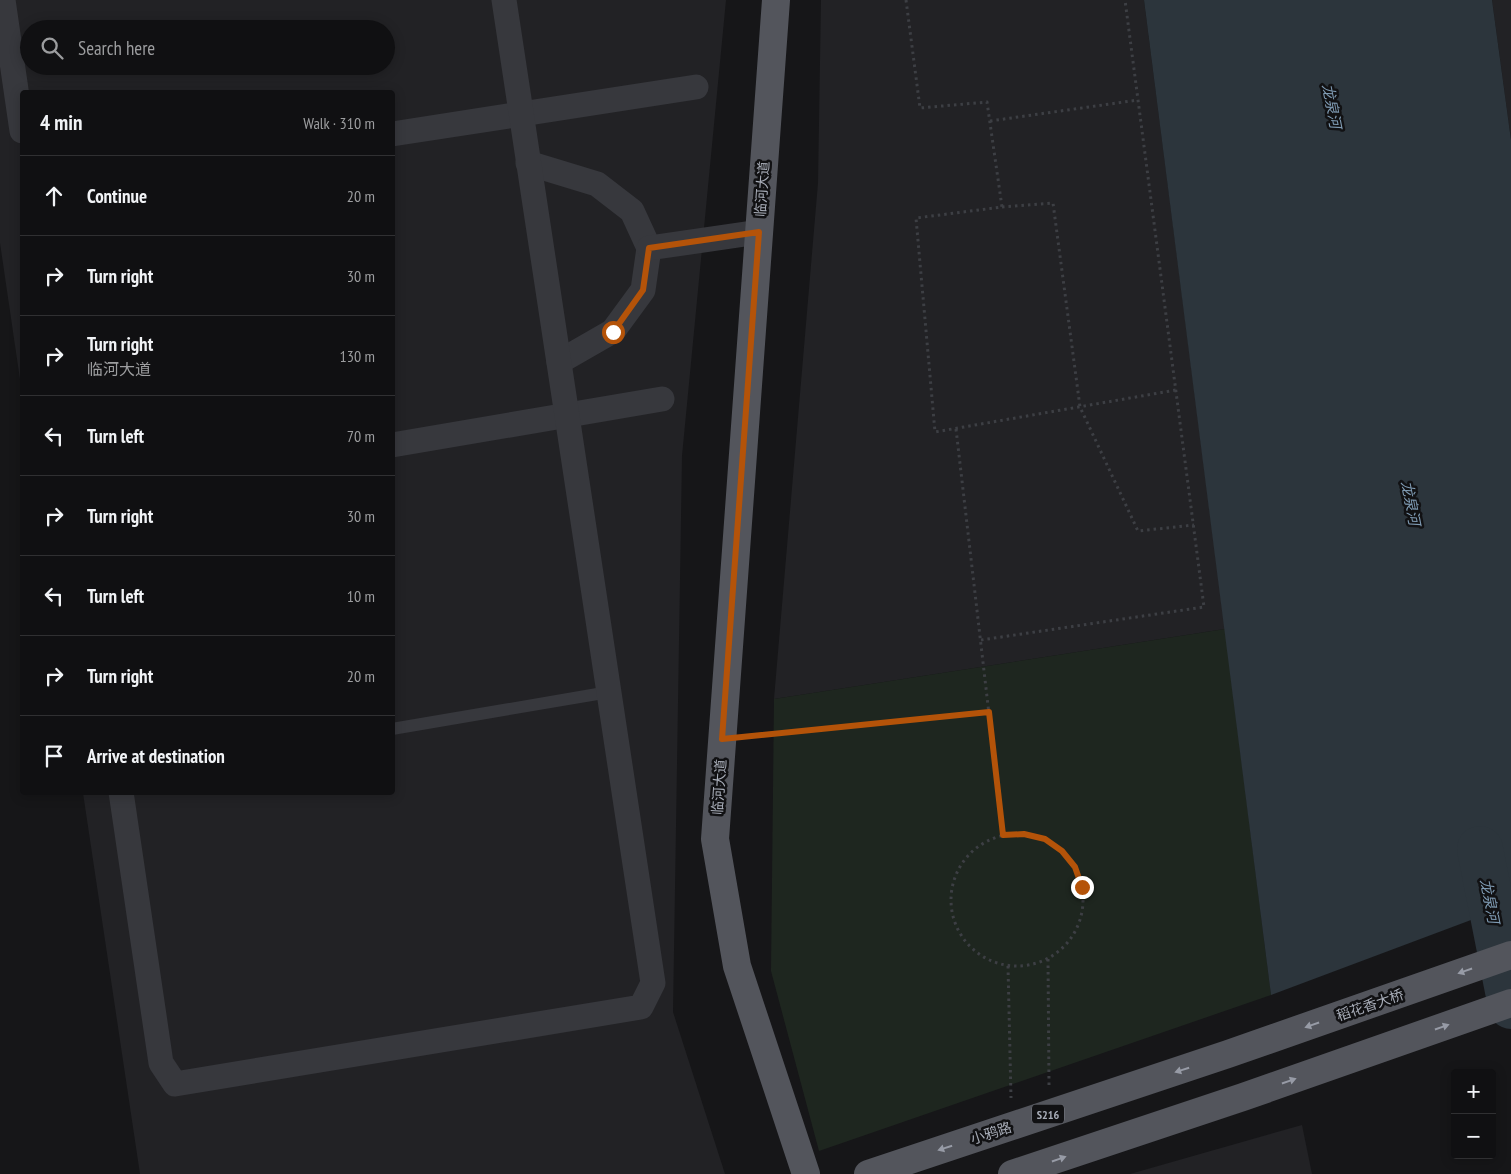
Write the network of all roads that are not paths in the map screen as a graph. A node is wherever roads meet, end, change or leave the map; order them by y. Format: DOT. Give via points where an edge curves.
graph roads {
  1 [pos="3,0"];
  2 [pos="504,0"];
  3 [pos="776,0"];
  4 [pos="696,87"];
  5 [pos="521,115"];
  6 [pos="20,117"];
  7 [pos="395,134"];
  8 [pos="528,163"];
  9 [pos="759,232"];
  10 [pos="649,248"];
  11 [pos="559,362"];
  12 [pos="662,399"];
  13 [pos="567,415"];
  14 [pos="395,444"];
  15 [pos="609,692"];
  16 [pos="395,728"];
  17 [pos="121,795"];
  18 [pos="1511,955"];
  19 [pos="1511,1002"];
  20 [pos="1228,1054"];
  21 [pos="806,1174"];
  22 [pos="868,1174"];
  23 [pos="1012,1174"];
  1 -- 6 [label="street"];
  2 -- 5 [label="street"];
  3 -- 9 [label="main road, 临河大道"];
  4 -- 5 [label="street"];
  5 -- 7 [label="street"];
  5 -- 8 [label="street"];
  8 -- 10 [label="street" via="598,184 632,211"];
  8 -- 11 [label="street"];
  9 -- 10 [label="street"];
  9 -- 21 [label="main road, 临河大道" via="715,839 737,966"];
  10 -- 11 [label="street" via="643,290 613,332"];
  11 -- 13 [label="street"];
  12 -- 13 [label="street"];
  13 -- 14 [label="street"];
  13 -- 15 [label="street"];
  15 -- 16 [label="lane"];
  15 -- 17 [label="street" via="653,983 641,1007 175,1084 161,1064"];
  18 -- 20 [label="main road, 稻花香大桥 / S216, one-way"];
  23 -- 19 [label="main road, one-way"];
  20 -- 22 [label="main road, 小鸦路 / S216, one-way"];
}
